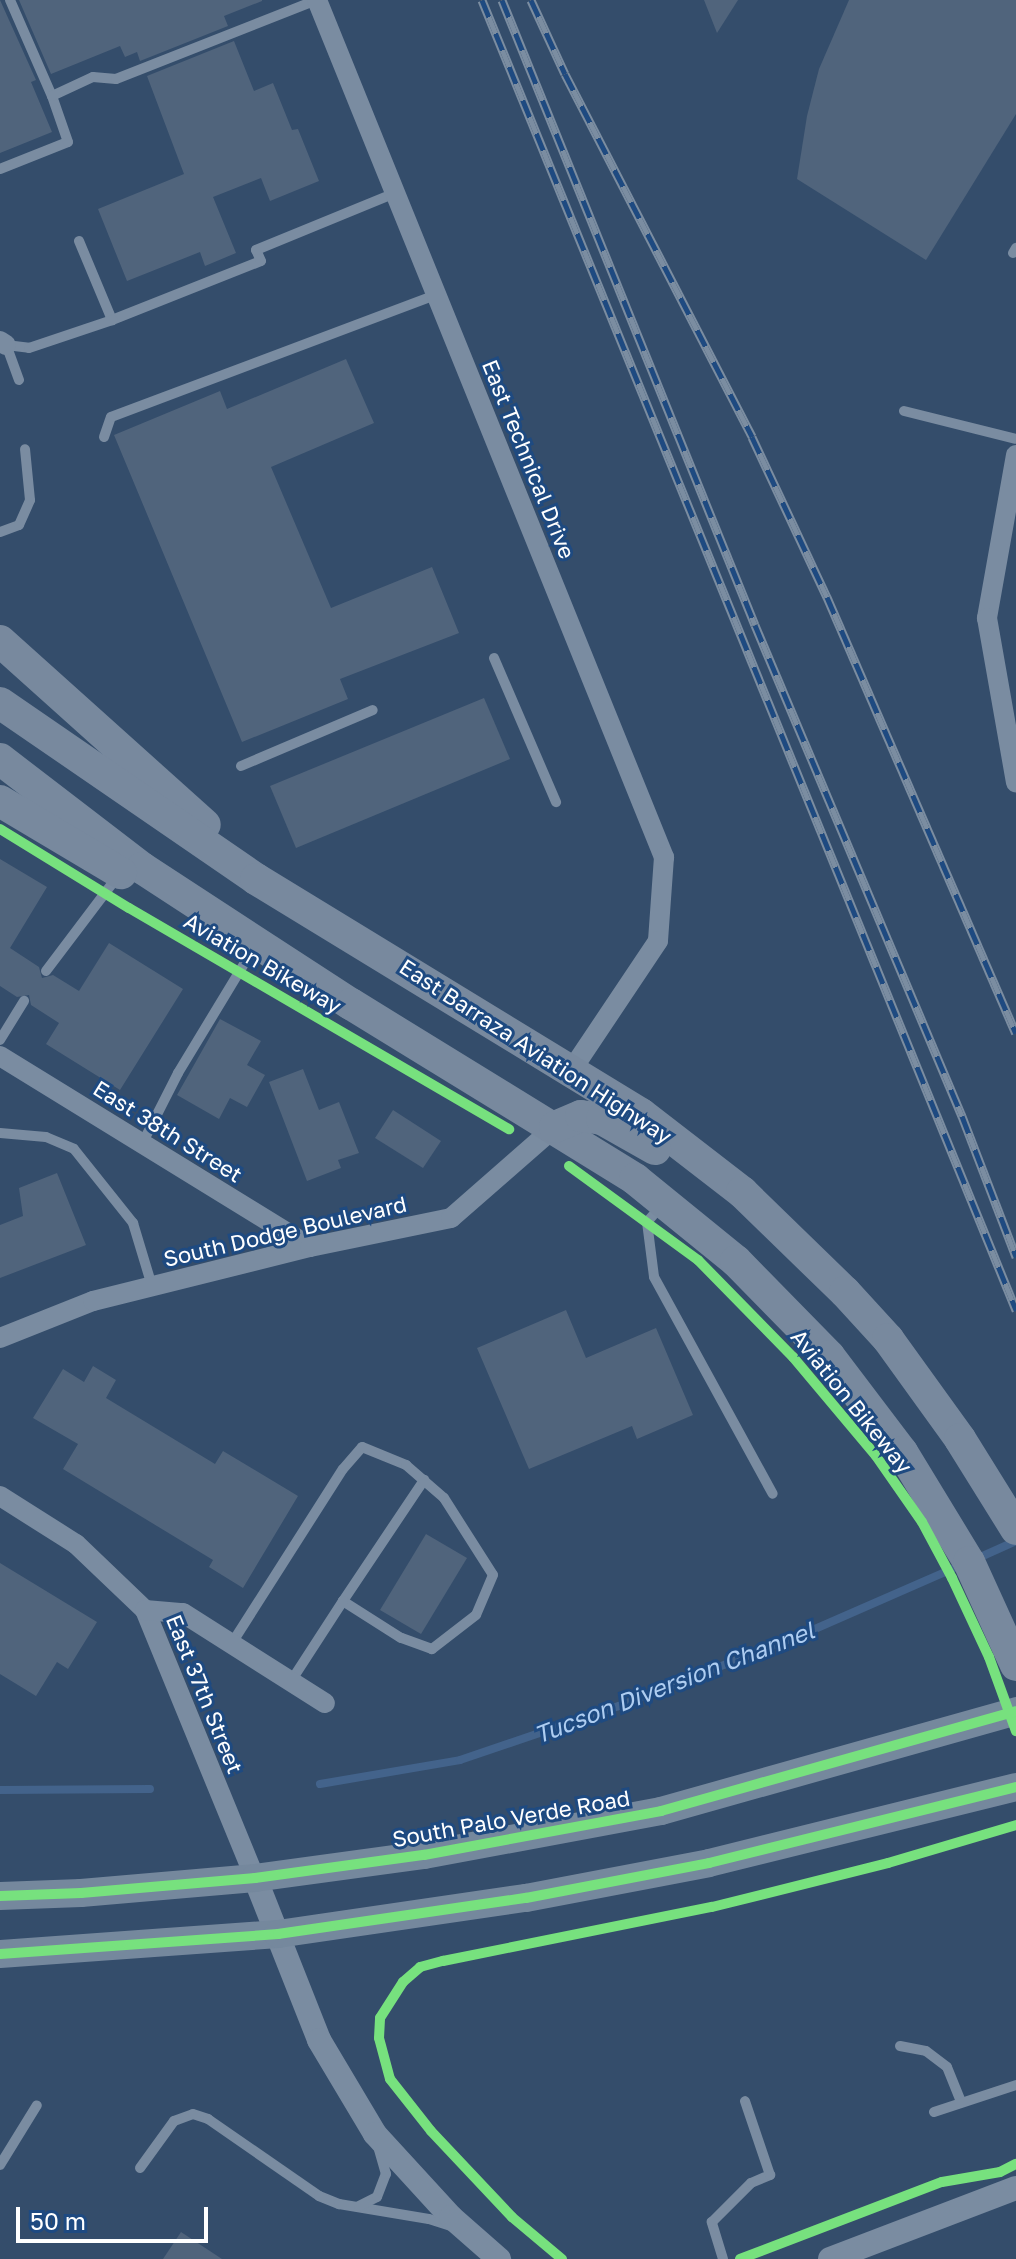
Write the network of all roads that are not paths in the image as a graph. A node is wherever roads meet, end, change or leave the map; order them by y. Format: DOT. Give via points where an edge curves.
graph roads {
  1 [pos="10,0"];
  2 [pos="317,0"];
  3 [pos="52,96"];
  4 [pos="0,169"];
  5 [pos="395,193"];
  6 [pos="79,241"];
  7 [pos="436,295"];
  8 [pos="112,320"];
  9 [pos="3,343"];
  10 [pos="19,380"];
  11 [pos="904,411"];
  12 [pos="104,437"];
  13 [pos="1016,439"];
  14 [pos="25,449"];
  15 [pos="1016,455"];
  16 [pos="0,532"];
  17 [pos="0,641"];
  18 [pos="494,658"];
  19 [pos="0,703"];
  20 [pos="373,710"];
  21 [pos="1010,714"];
  22 [pos="0,759"];
  23 [pos="241,766"];
  24 [pos="1016,782"];
  25 [pos="0,801"];
  26 [pos="556,802"];
  27 [pos="120,873"];
  28 [pos="253,949"];
  29 [pos="386,956"];
  30 [pos="46,971"];
  31 [pos="24,1001"];
  32 [pos="351,1004"];
  33 [pos="0,1040"];
  34 [pos="0,1056"];
  35 [pos="571,1071"];
  36 [pos="555,1127"];
  37 [pos="0,1133"];
  38 [pos="142,1144"];
  39 [pos="665,1201"];
  40 [pos="310,1247"];
  41 [pos="152,1286"];
  42 [pos="0,1338"];
  43 [pos="960,1439"];
  44 [pos="424,1480"];
  45 [pos="773,1494"];
  46 [pos="0,1496"];
  47 [pos="1016,1529"];
  48 [pos="343,1601"];
  49 [pos="145,1610"];
  50 [pos="232,1643"];
  51 [pos="1016,1665"];
  52 [pos="291,1681"];
  53 [pos="325,1703"];
  54 [pos="1004,1715"];
  55 [pos="1016,1787"];
  56 [pos="255,1878"];
  57 [pos="0,1896"];
  58 [pos="278,1934"];
  59 [pos="0,1954"];
  60 [pos="900,2046"];
  61 [pos="1016,2085"];
  62 [pos="745,2101"];
  63 [pos="961,2101"];
  64 [pos="37,2105"];
  65 [pos="934,2112"];
  66 [pos="375,2134"];
  67 [pos="0,2165"];
  68 [pos="140,2168"];
  69 [pos="1016,2188"];
  70 [pos="359,2206"];
  71 [pos="467,2232"];
  72 [pos="499,2259"];
  73 [pos="723,2259"];
  74 [pos="830,2259"];
  1 -- 3 [label="lane"];
  2 -- 3 [label="lane" via="116,79 93,77"];
  2 -- 5 [label="street, East Technical Drive"];
  3 -- 4 [label="lane" via="68,142"];
  5 -- 7 [label="street, East Technical Drive"];
  5 -- 8 [label="lane" via="256,250 261,261"];
  6 -- 8 [label="lane"];
  7 -- 12 [label="lane" via="111,417"];
  7 -- 35 [label="street, East Technical Drive" via="664,857 658,941"];
  8 -- 9 [label="lane" via="29,348"];
  9 -- 10 [label="lane"];
  11 -- 13 [label="lane"];
  14 -- 16 [label="lane" via="30,500 19,525"];
  15 -- 21 [label="street" via="987,618"];
  17 -- 29 [label="main road" via="207,826 282,886"];
  18 -- 26 [label="lane"];
  19 -- 29 [label="main road, East Barraza Aviation Highway" via="256,879"];
  20 -- 23 [label="lane"];
  21 -- 24 [label="street"];
  22 -- 32 [label="main road" via="142,868"];
  25 -- 27 [label="main road"];
  27 -- 28 [label="main road"];
  27 -- 30 [label="lane"];
  28 -- 32 [label="main road"];
  28 -- 38 [label="lane"];
  29 -- 35 [label="main road, East Barraza Aviation Highway"];
  31 -- 33 [label="lane"];
  32 -- 36 [label="main road"];
  34 -- 38 [label="street, East 38th Street"];
  35 -- 43 [label="main road, East Barraza Aviation Highway" via="691,1151 794,1240 888,1339"];
  36 -- 39 [label="main road"];
  36 -- 40 [label="street, South Dodge Boulevard" via="451,1218"];
  36 -- 43 [label="main road" via="581,1116 602,1119 744,1213 842,1302"];
  37 -- 41 [label="lane" via="46,1137 74,1149 133,1223"];
  38 -- 40 [label="street, East 38th Street"];
  39 -- 45 [label="lane" via="647,1222 654,1277"];
  39 -- 51 [label="main road" via="800,1323 861,1397 941,1512"];
  40 -- 41 [label="street, South Dodge Boulevard"];
  41 -- 42 [label="street, South Dodge Boulevard" via="93,1301"];
  43 -- 47 [label="main road, East Barraza Aviation Highway"];
  44 -- 48 [label="lane"];
  44 -- 48 [label="lane" via="444,1498 493,1575 476,1615 432,1649 401,1638"];
  44 -- 50 [label="lane" via="406,1465 362,1447"];
  46 -- 49 [label="street, East 37th Street" via="76,1544"];
  48 -- 52 [label="lane"];
  49 -- 50 [label="street" via="183,1613"];
  49 -- 56 [label="street, East 37th Street"];
  50 -- 52 [label="street"];
  52 -- 53 [label="street"];
  54 -- 56 [label="main road, South Palo Verde Road" via="661,1811 424,1855"];
  55 -- 58 [label="main road" via="709,1863 526,1898"];
  56 -- 57 [label="main road, South Palo Verde Road"];
  56 -- 58 [label="street"];
  58 -- 59 [label="main road"];
  58 -- 66 [label="street" via="319,2040"];
  60 -- 63 [label="lane" via="926,2051 947,2067"];
  61 -- 63 [label="lane"];
  62 -- 73 [label="lane" via="770,2175 751,2183 712,2222"];
  63 -- 65 [label="lane"];
  64 -- 67 [label="lane"];
  66 -- 70 [label="lane" via="386,2174 377,2197"];
  66 -- 71 [label="street"];
  68 -- 70 [label="lane" via="174,2121 193,2114 208,2119 313,2193"];
  69 -- 74 [label="street"];
  70 -- 71 [label="lane"];
  71 -- 72 [label="street"];
}
